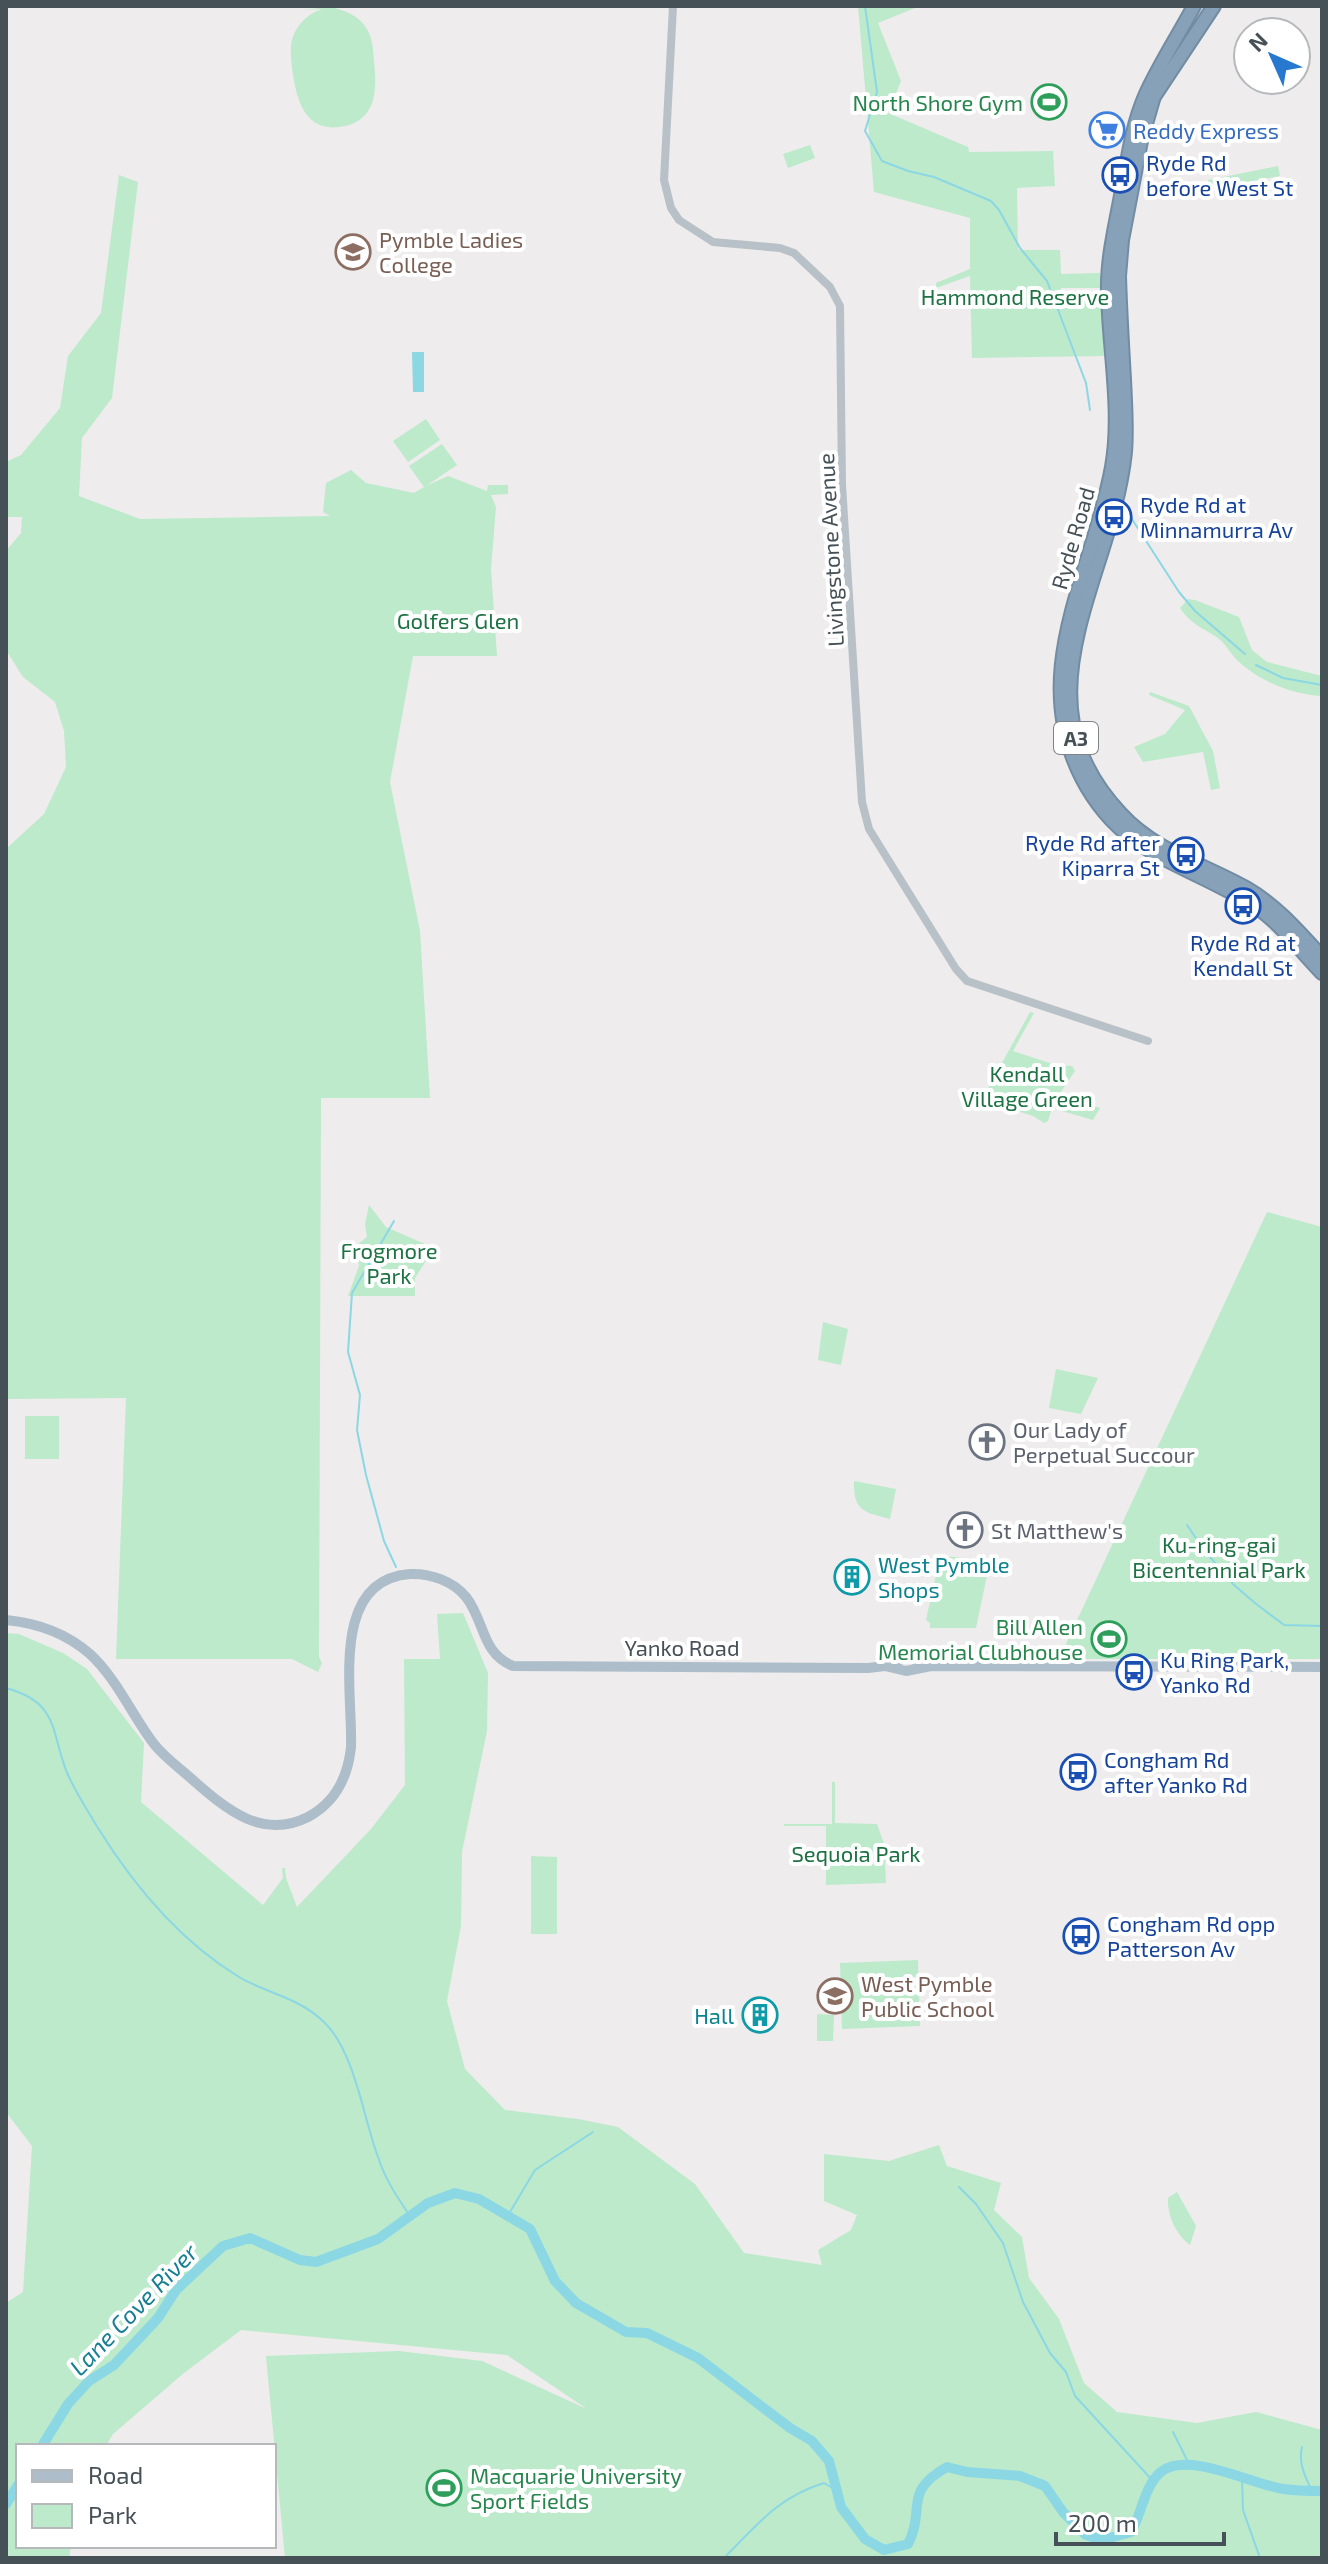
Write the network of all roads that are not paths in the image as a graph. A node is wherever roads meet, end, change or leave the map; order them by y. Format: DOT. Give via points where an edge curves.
graph roads {
  1 [pos="673,6"];
  2 [pos="1184,6"];
  3 [pos="1194,6"];
  4 [pos="1203,6"];
  5 [pos="1214,6"];
  6 [pos="1152,92"];
  7 [pos="1322,957"];
  8 [pos="1322,973"];
  9 [pos="1148,1041"];
  10 [pos="6,1620"];
  11 [pos="1322,1667"];
  1 -- 9 [label="street, Livingstone Avenue" via="664,180 671,208 679,220 713,242 794,253 830,287 840,306 842,485 862,802 869,829 967,981"];
  2 -- 6 [label="highway"];
  3 -- 6 [label="highway, Ryde Road / A3"];
  4 -- 6 [label="highway, Ryde Road / A3"];
  5 -- 6 [label="highway"];
  6 -- 7 [label="highway, Ryde Road / A3" via="1119,276 1125,451 1072,652 1069,692 1074,728 1091,772 1126,820 1156,844 1264,900"];
  6 -- 8 [label="highway, Ryde Road / A3" via="1134,130 1110,259 1114,450 1064,639 1059,693 1064,726 1082,777 1107,815 1153,853 1258,909"];
  10 -- 11 [label="main road, Yanko Road" via="47,1628 83,1649 103,1667 160,1751 228,1810 268,1825 309,1816 342,1783 351,1747 352,1626 365,1598 406,1575 436,1578 462,1593 487,1644 513,1666"];
}
